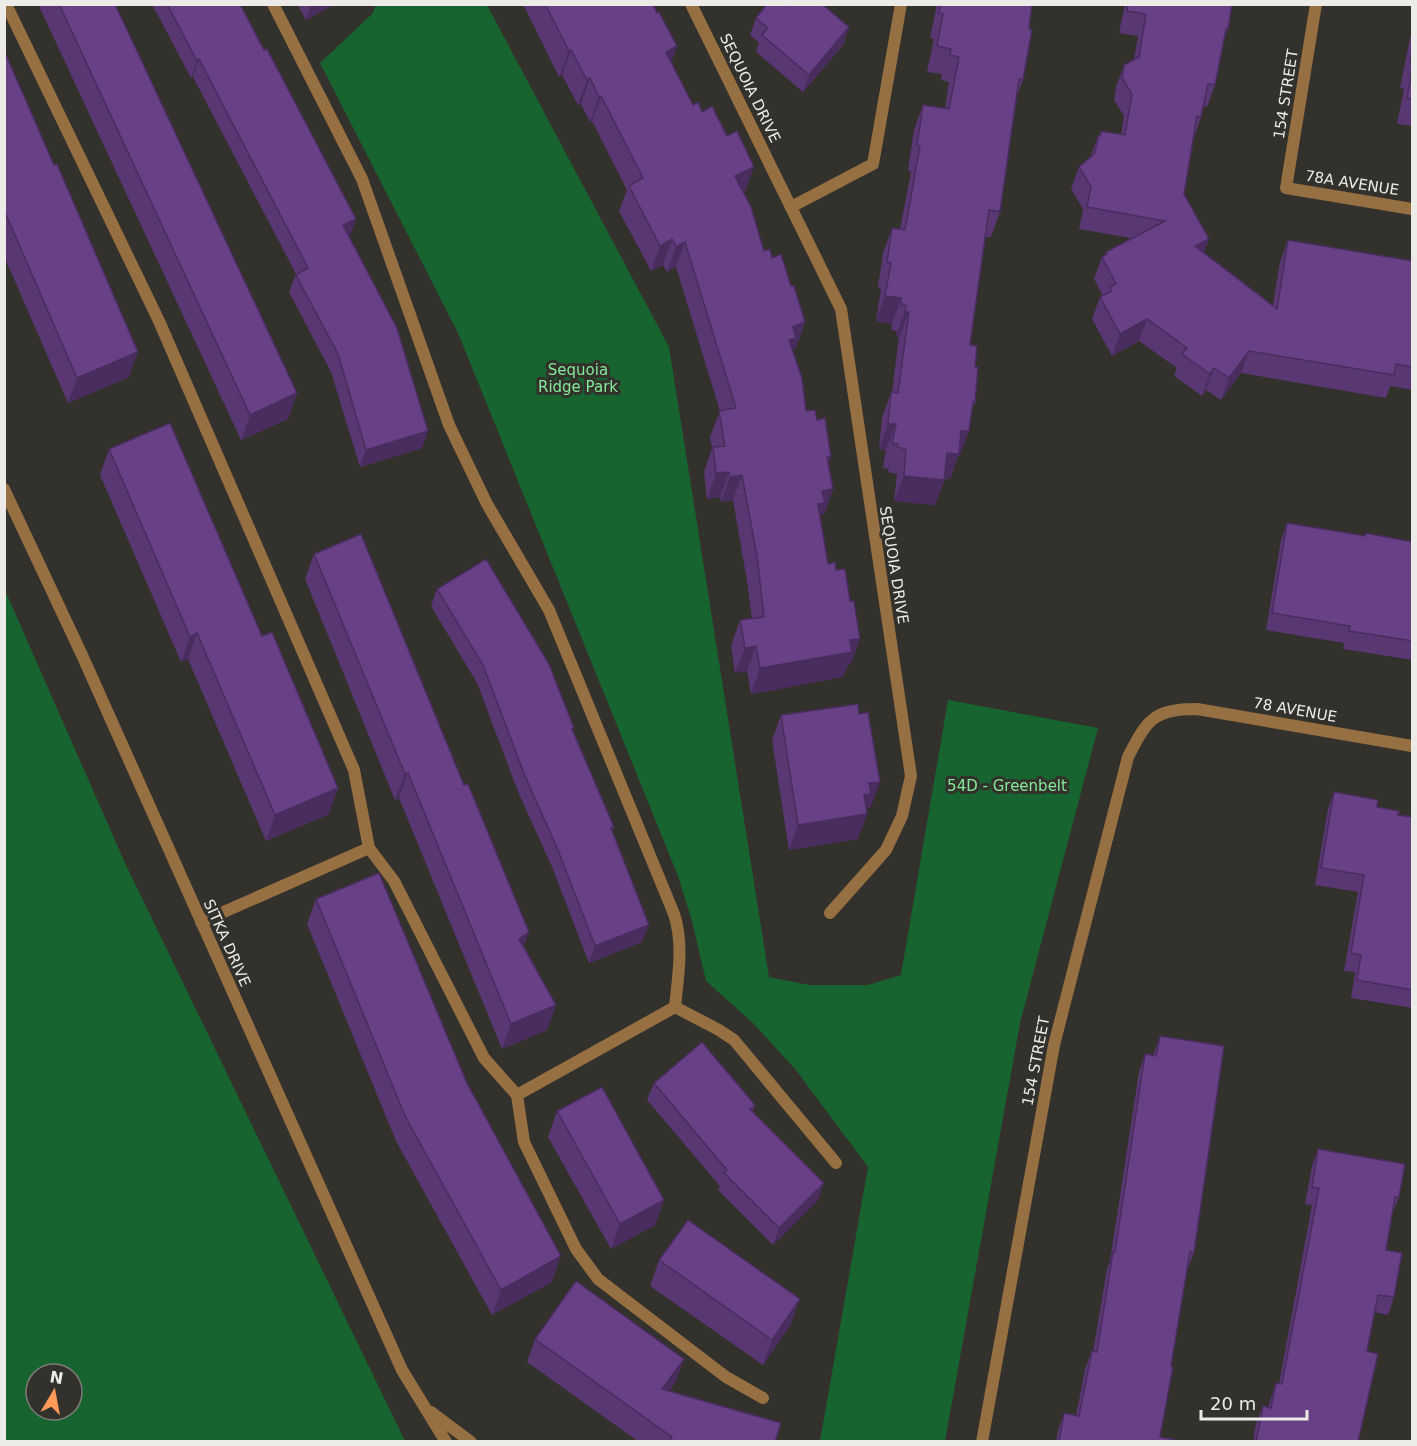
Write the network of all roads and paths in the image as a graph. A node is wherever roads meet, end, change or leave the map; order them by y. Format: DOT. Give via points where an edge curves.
graph roads {
  1 [pos="6,4"];
  2 [pos="273,4"];
  3 [pos="704,4"];
  4 [pos="902,4"];
  5 [pos="1316,4"];
  6 [pos="694,10"];
  7 [pos="1286,188"];
  8 [pos="791,207"];
  9 [pos="1413,209"];
  10 [pos="4,489"];
  11 [pos="1172,710"];
  12 [pos="1413,746"];
  13 [pos="369,848"];
  14 [pos="830,914"];
  15 [pos="201,922"];
  16 [pos="675,1007"];
  17 [pos="517,1095"];
  18 [pos="836,1163"];
  19 [pos="763,1398"];
  20 [pos="425,1407"];
  21 [pos="446,1442"];
  22 [pos="471,1442"];
  23 [pos="982,1442"];
  1 -- 13 [label="street" via="159,321 354,770"];
  2 -- 16 [label="street" via="362,179 449,425 488,504 549,610 674,914 680,947"];
  3 -- 6 [label="street, SEQUOIA DRIVE"];
  4 -- 8 [label="street" via="873,164"];
  5 -- 7 [label="street, 154 STREET"];
  6 -- 8 [label="street, SEQUOIA DRIVE"];
  7 -- 9 [label="street, 78A AVENUE"];
  8 -- 14 [label="street, SEQUOIA DRIVE" via="841,309 911,776 902,816 886,850"];
  10 -- 15 [label="street, SITKA DRIVE"];
  11 -- 12 [label="street, 78 AVENUE" via="1215,711"];
  11 -- 23 [label="street, 154 STREET" via="1148,722 1128,757 1062,1007"];
  13 -- 15 [label="street"];
  13 -- 17 [label="street" via="394,881 484,1058"];
  15 -- 20 [label="street, SITKA DRIVE" via="402,1370"];
  16 -- 17 [label="street"];
  16 -- 18 [label="street" via="734,1041"];
  17 -- 19 [label="street" via="524,1142 576,1249 598,1279 726,1377"];
  20 -- 21 [label="street, SITKA DRIVE"];
  20 -- 22 [label="street"];
}
